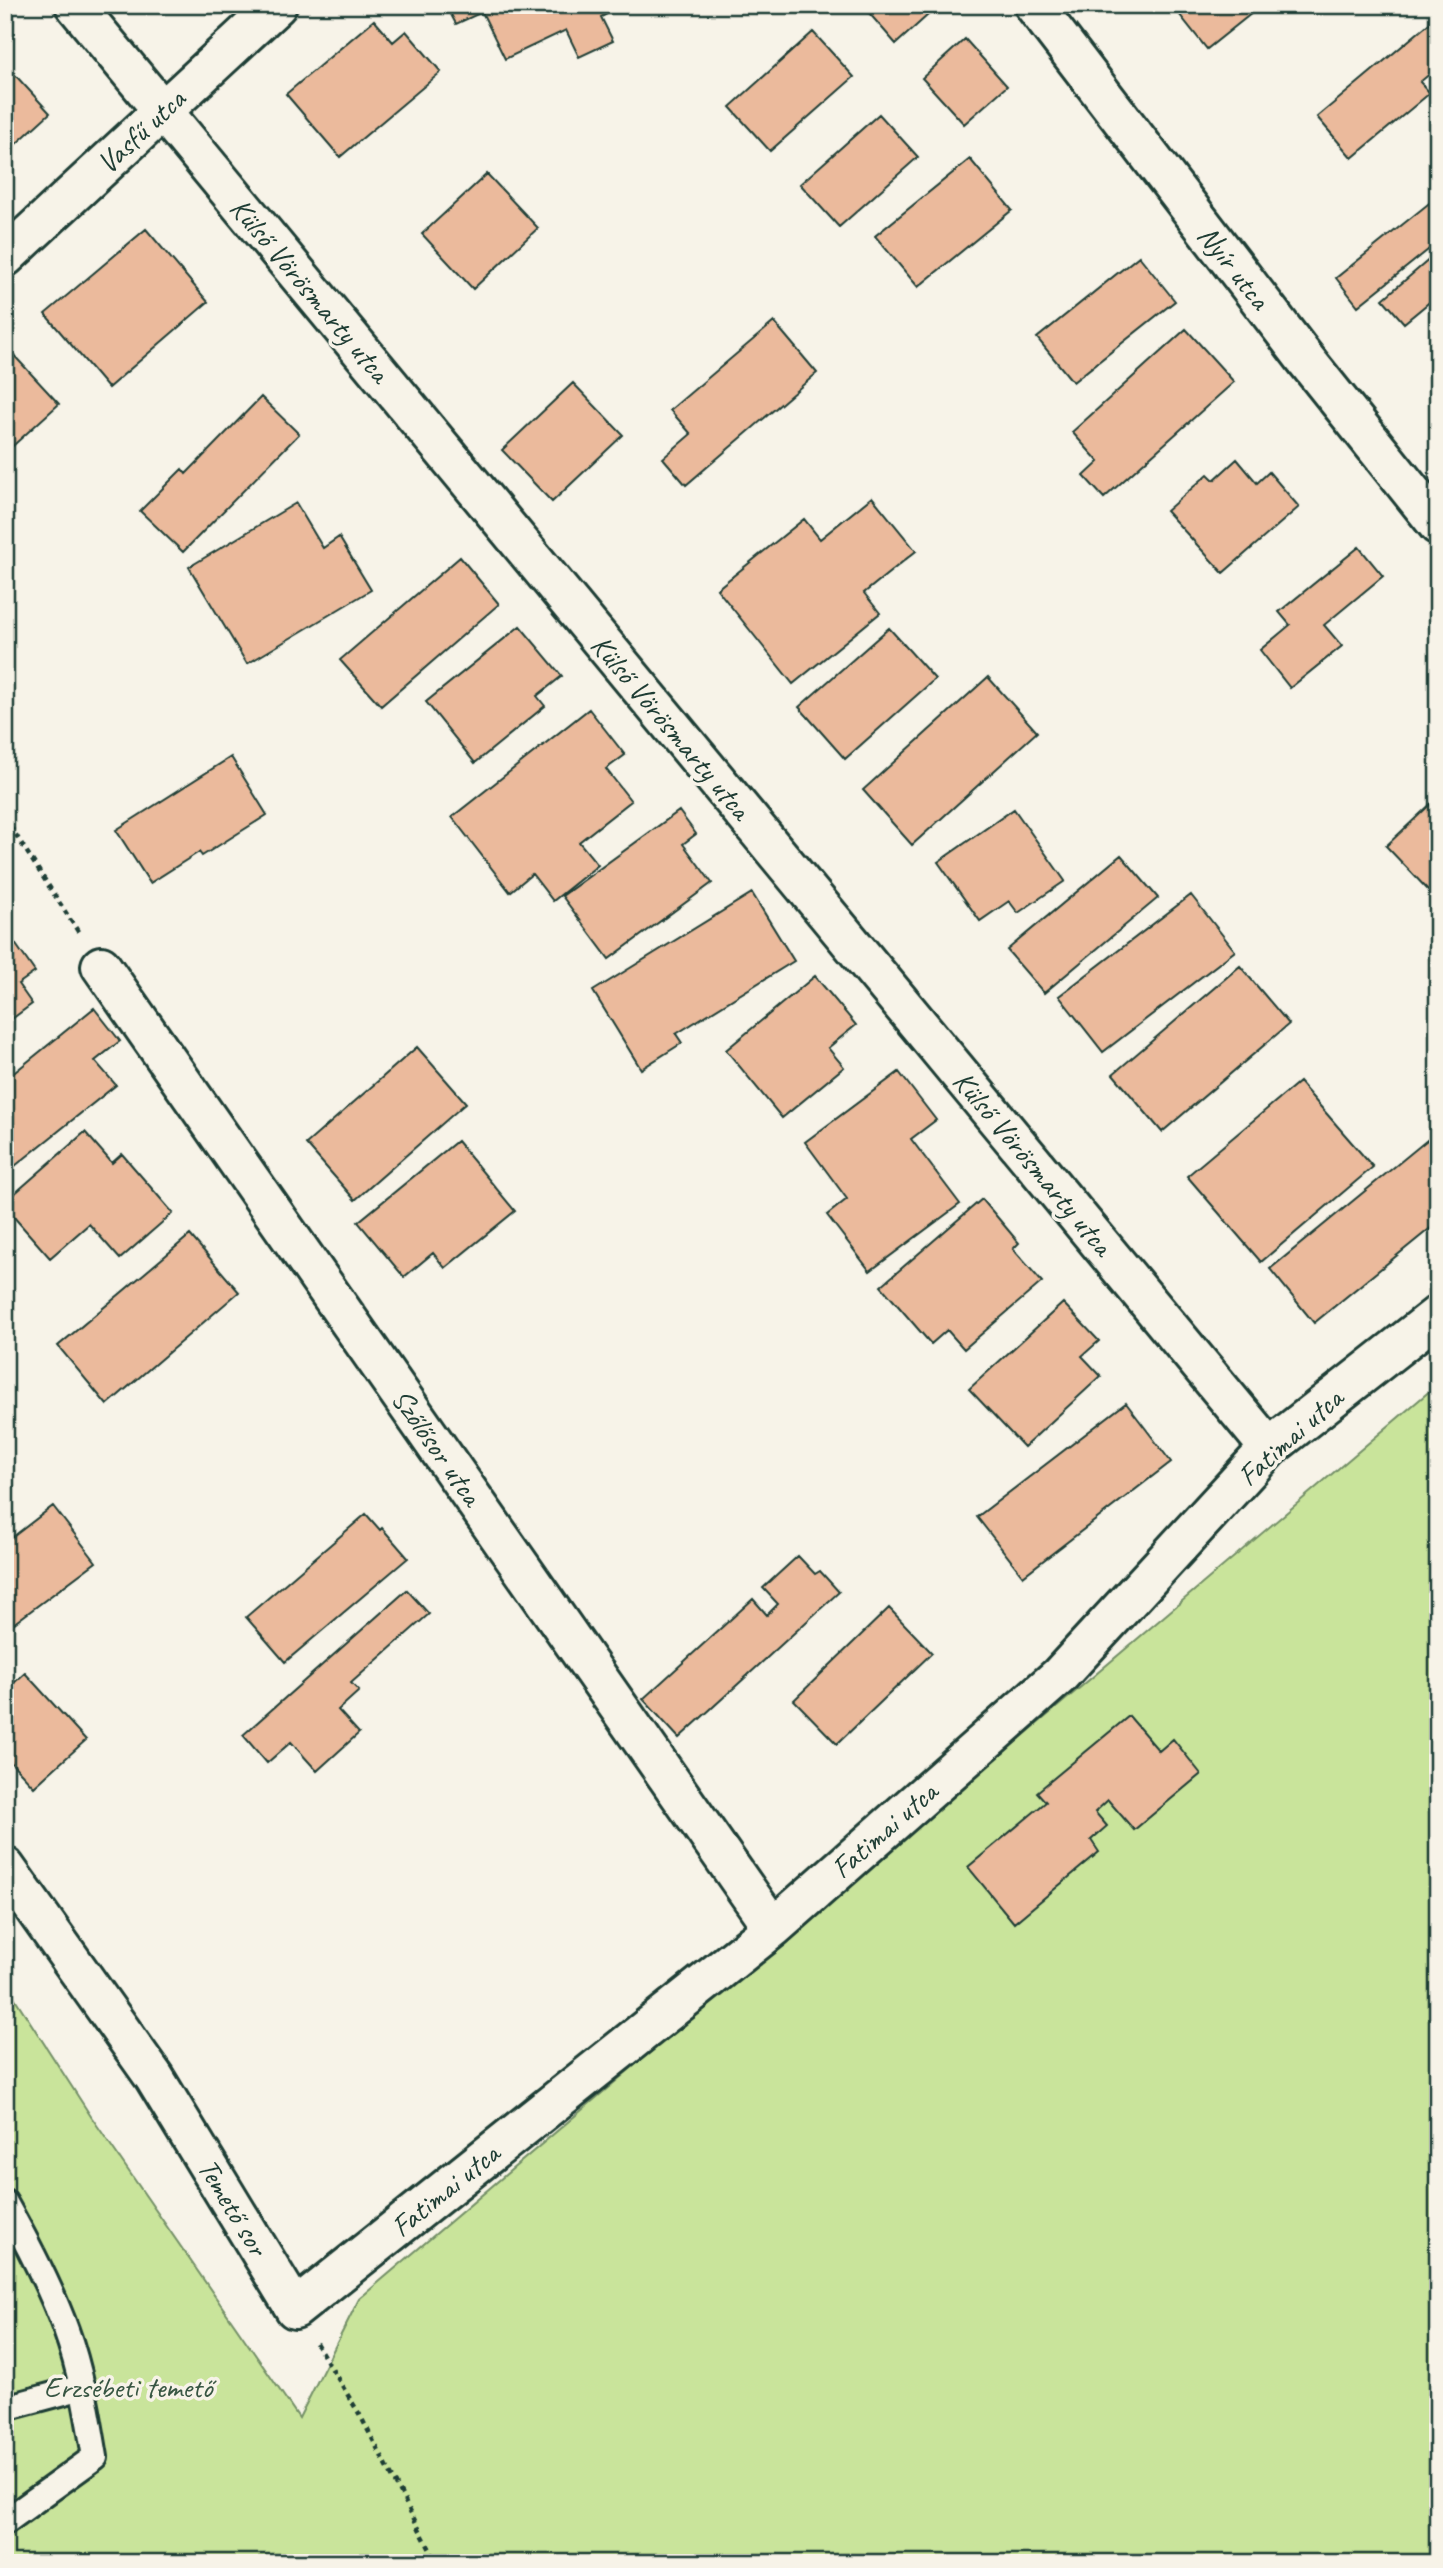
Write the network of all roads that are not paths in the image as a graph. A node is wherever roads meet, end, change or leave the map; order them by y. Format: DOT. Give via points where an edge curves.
graph roads {
  1 [pos="75,5"];
  2 [pos="277,5"];
  3 [pos="1035,6"];
  4 [pos="162,112"];
  5 [pos="5,257"];
  6 [pos="1438,525"];
  7 [pos="101,966"];
  8 [pos="1438,1315"];
  9 [pos="1269,1448"];
  10 [pos="5,1867"];
  11 [pos="773,1928"];
  12 [pos="5,2203"];
  13 [pos="295,2309"];
  14 [pos="83,2387"];
  15 [pos="5,2408"];
  16 [pos="5,2522"];
  1 -- 4 [label="street, Külső Vörösmarty utca"];
  2 -- 4 [label="street, Vasfű utca"];
  3 -- 6 [label="street, Nyír utca"];
  4 -- 5 [label="street, Vasfű utca"];
  4 -- 9 [label="street, Külső Vörösmarty utca"];
  7 -- 11 [label="street, Szőlősor utca"];
  8 -- 9 [label="street, Fatimai utca"];
  9 -- 11 [label="street, Fatimai utca" via="1059,1676"];
  10 -- 13 [label="street, Temető sor" via="154,2077"];
  11 -- 13 [label="street, Fatimai utca"];
  12 -- 14 [label="lane" via="35,2257"];
  14 -- 15 [label="lane"];
  14 -- 16 [label="lane" via="95,2457"];
}
